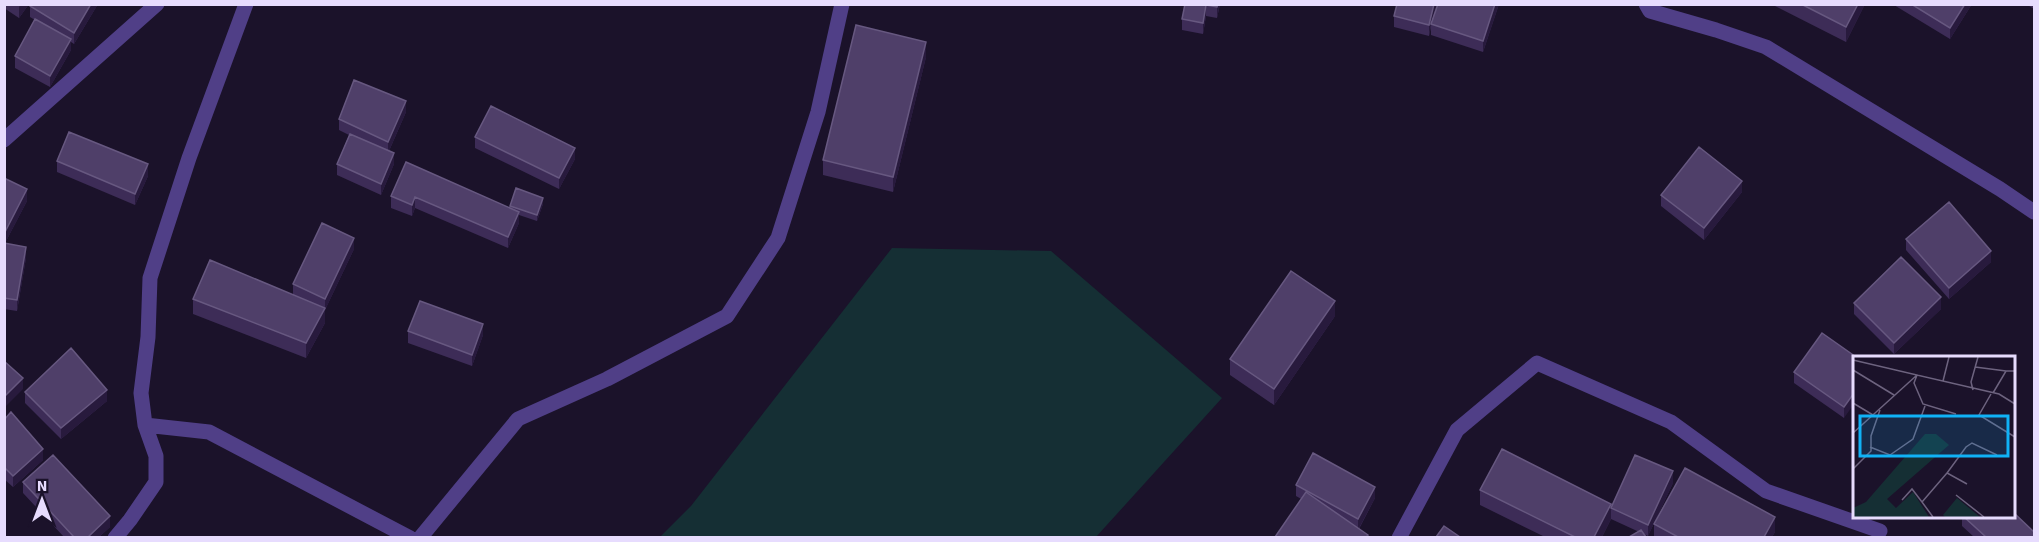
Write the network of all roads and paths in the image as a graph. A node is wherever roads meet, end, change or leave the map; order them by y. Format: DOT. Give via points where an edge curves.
graph roads {
  1 [pos="157,4"];
  2 [pos="246,4"];
  3 [pos="842,4"];
  4 [pos="1646,4"];
  5 [pos="4,141"];
  6 [pos="2034,212"];
  7 [pos="145,425"];
  8 [pos="1880,531"];
  9 [pos="115,537"];
  10 [pos="410,537"];
  11 [pos="420,537"];
  12 [pos="1399,537"];
  1 -- 5 [label="street"];
  2 -- 7 [label="street" via="150,278 141,393"];
  3 -- 11 [label="street" via="818,112 778,238 727,316 607,379 518,419"];
  4 -- 6 [label="street" via="1650,11 1766,47"];
  7 -- 9 [label="street" via="156,456 156,482"];
  7 -- 10 [label="street" via="209,432"];
  8 -- 12 [label="street" via="1766,491 1671,422 1537,363 1457,430"];
}
